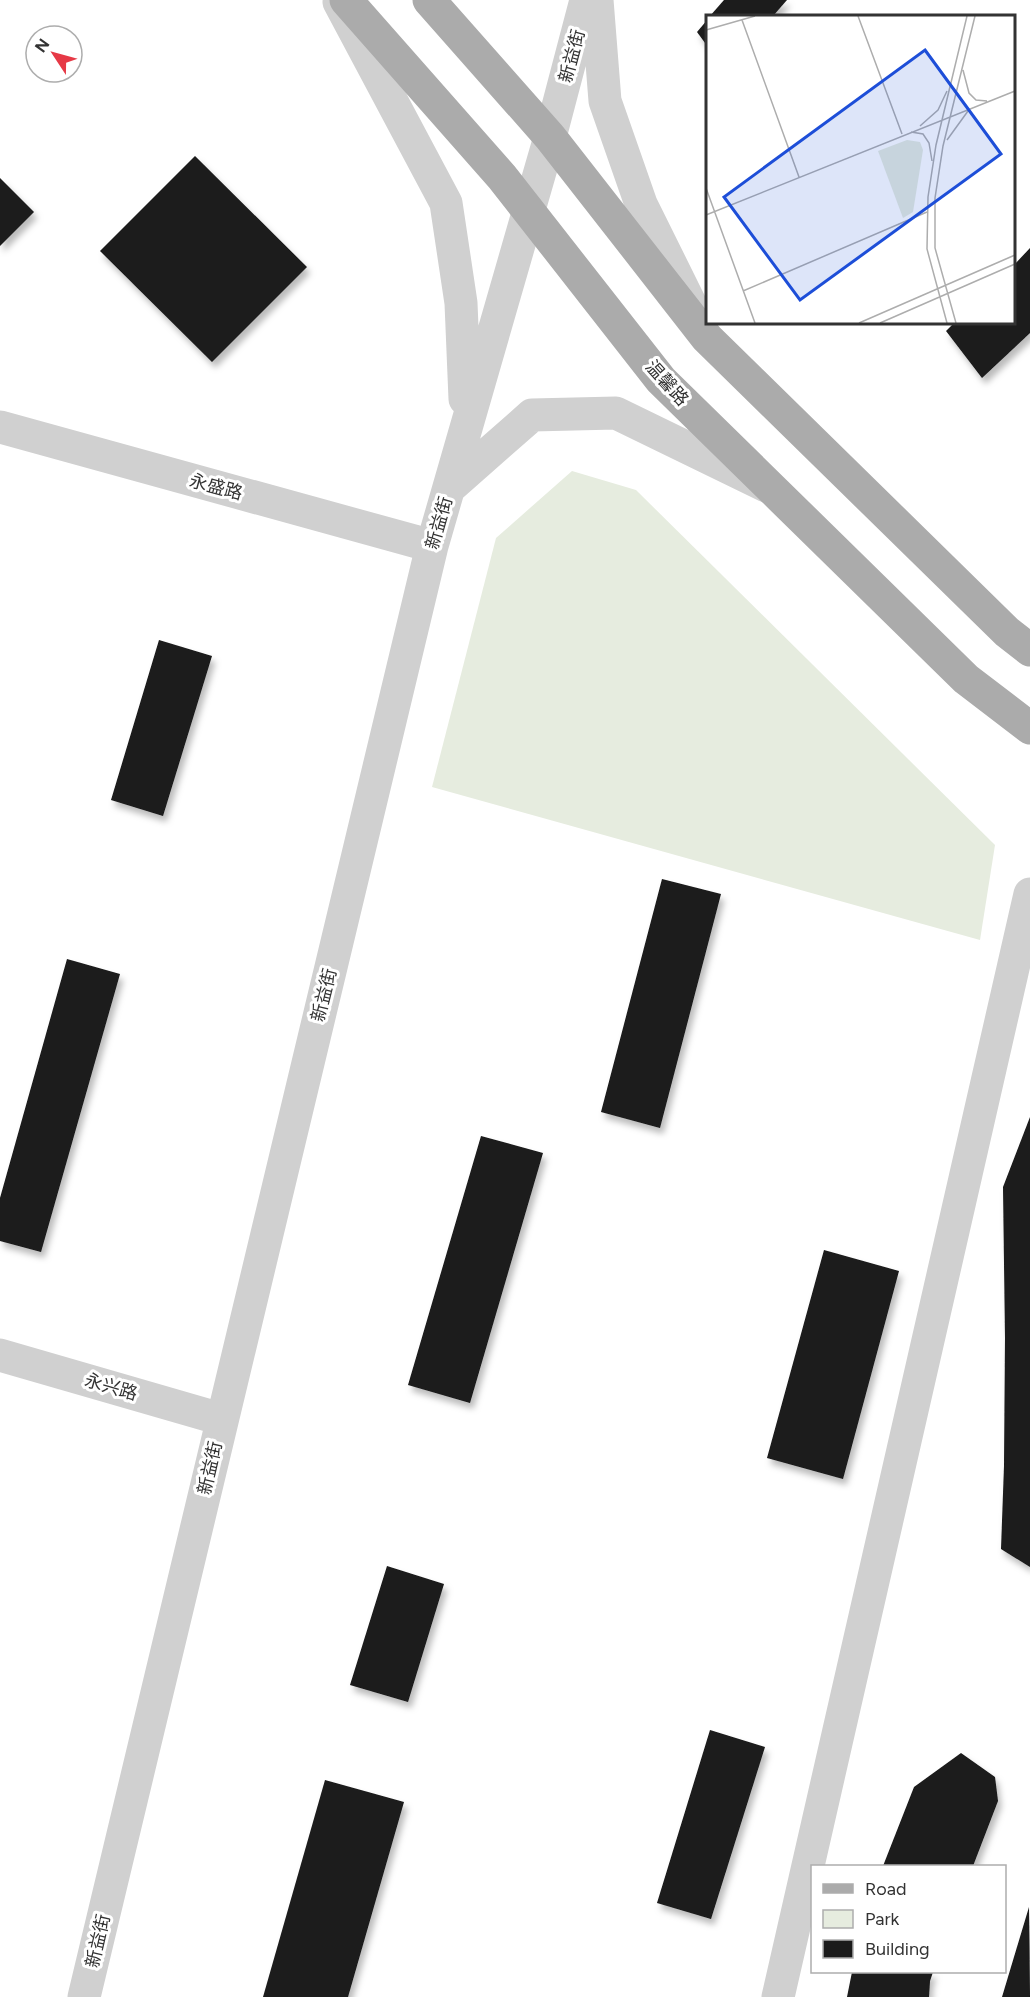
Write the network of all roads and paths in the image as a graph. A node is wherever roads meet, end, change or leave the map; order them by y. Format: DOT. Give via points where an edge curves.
graph roads {
  1 [pos="338,0"];
  2 [pos="346,0"];
  3 [pos="429,0"];
  4 [pos="586,0"];
  5 [pos="597,0"];
  6 [pos="550,137"];
  7 [pos="529,210"];
  8 [pos="707,338"];
  9 [pos="466,426"];
  10 [pos="0,427"];
  11 [pos="449,488"];
  12 [pos="772,489"];
  13 [pos="432,546"];
  14 [pos="1030,650"];
  15 [pos="1030,728"];
  16 [pos="1030,894"];
  17 [pos="0,1355"];
  18 [pos="222,1419"];
  19 [pos="84,1997"];
  20 [pos="778,1997"];
  1 -- 9 [label="street" via="446,203 461,303"];
  2 -- 7 [label="main road, 温馨路"];
  3 -- 6 [label="main road"];
  4 -- 6 [label="street, 新益街"];
  5 -- 8 [label="street" via="605,101 641,204"];
  6 -- 7 [label="street, 新益街"];
  6 -- 8 [label="main road"];
  7 -- 9 [label="street, 新益街"];
  7 -- 12 [label="main road, 温馨路" via="661,380"];
  8 -- 14 [label="main road" via="1007,632"];
  9 -- 11 [label="street, 新益街"];
  10 -- 13 [label="street, 永盛路"];
  11 -- 12 [label="street" via="532,415 616,413"];
  11 -- 13 [label="street, 新益街"];
  12 -- 15 [label="main road, 温馨路" via="966,679"];
  13 -- 18 [label="street, 新益街"];
  16 -- 20 [label="street"];
  17 -- 18 [label="street, 永兴路"];
  18 -- 19 [label="street, 新益街"];
}
